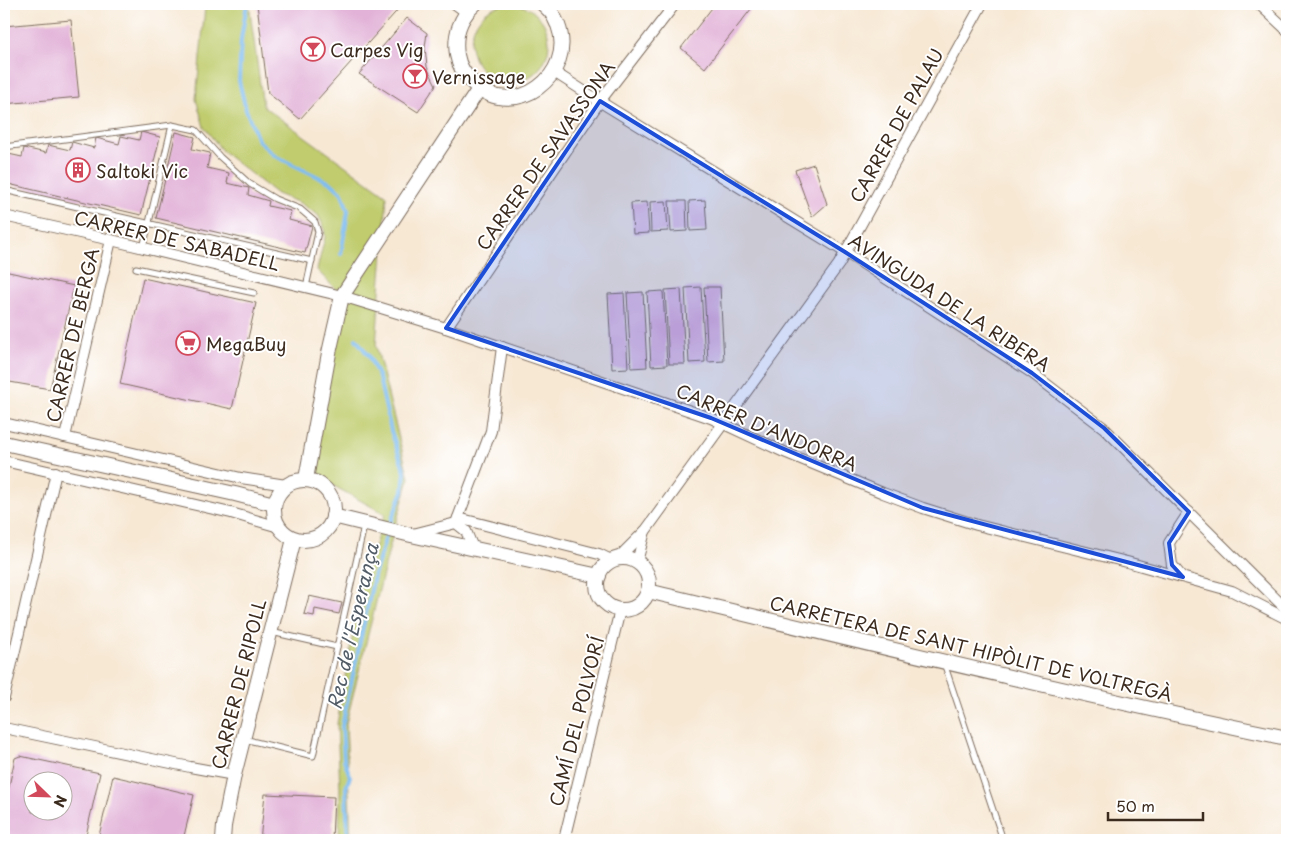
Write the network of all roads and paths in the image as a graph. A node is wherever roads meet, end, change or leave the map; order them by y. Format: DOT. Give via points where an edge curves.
graph roads {
  1 [pos="543,4"];
  2 [pos="675,4"];
  3 [pos="982,4"];
  4 [pos="1258,4"];
  5 [pos="466,6"];
  6 [pos="1287,30"];
  7 [pos="554,72"];
  8 [pos="479,89"];
  9 [pos="600,101"];
  10 [pos="172,125"];
  11 [pos="4,147"];
  12 [pos="4,190"];
  13 [pos="4,216"];
  14 [pos="150,223"];
  15 [pos="111,240"];
  16 [pos="143,248"];
  17 [pos="845,252"];
  18 [pos="312,261"];
  19 [pos="136,268"];
  20 [pos="306,287"];
  21 [pos="254,293"];
  22 [pos="342,296"];
  23 [pos="446,328"];
  24 [pos="502,347"];
  25 [pos="4,423"];
  26 [pos="723,423"];
  27 [pos="65,437"];
  28 [pos="4,443"];
  29 [pos="4,461"];
  30 [pos="56,472"];
  31 [pos="306,480"];
  32 [pos="286,485"];
  33 [pos="274,504"];
  34 [pos="1189,512"];
  35 [pos="333,516"];
  36 [pos="457,520"];
  37 [pos="364,523"];
  38 [pos="279,527"];
  39 [pos="646,530"];
  40 [pos="411,535"];
  41 [pos="294,539"];
  42 [pos="473,548"];
  43 [pos="614,560"];
  44 [pos="637,562"];
  45 [pos="599,576"];
  46 [pos="1183,577"];
  47 [pos="648,591"];
  48 [pos="620,610"];
  49 [pos="1287,610"];
  50 [pos="1287,619"];
  51 [pos="271,632"];
  52 [pos="337,647"];
  53 [pos="944,662"];
  54 [pos="4,698"];
  55 [pos="4,728"];
  56 [pos="1287,738"];
  57 [pos="244,739"];
  58 [pos="234,775"];
  59 [pos="224,826"];
  60 [pos="218,840"];
  61 [pos="222,840"];
  62 [pos="564,840"];
  63 [pos="1003,840"];
  1 -- 7 [label="street" via="554,15 562,35 561,57"];
  2 -- 9 [label="street, CARRER DE SAVASSONA"];
  3 -- 17 [label="street, CARRER DE PALAU"];
  4 -- 6 [label="street"];
  5 -- 8 [label="street" via="456,45 459,62"];
  7 -- 8 [label="street" via="537,90 518,97 498,97"];
  7 -- 9 [label="street, AVINGUDA DE LA RIBERA"];
  8 -- 22 [label="street"];
  9 -- 17 [label="street, AVINGUDA DE LA RIBERA"];
  9 -- 23 [label="street, CARRER DE SAVASSONA"];
  10 -- 11 [label="lane"];
  10 -- 14 [label="lane"];
  10 -- 18 [label="lane" via="196,130 250,184 300,209 315,222 318,232"];
  12 -- 14 [label="lane"];
  13 -- 15 [label="street, CARRER DE SABADELL"];
  14 -- 16 [label="lane"];
  14 -- 18 [label="lane"];
  15 -- 16 [label="street, CARRER DE SABADELL"];
  15 -- 27 [label="street, CARRER DE BERGA"];
  16 -- 20 [label="street, CARRER DE SABADELL"];
  17 -- 26 [label="street, CARRER DE PALAU"];
  17 -- 34 [label="street, AVINGUDA DE LA RIBERA" via="1039,379 1104,428"];
  18 -- 20 [label="lane"];
  19 -- 21 [label="lane"];
  20 -- 22 [label="street, CARRER DE SABADELL"];
  22 -- 23 [label="street, CARRER D'ANDORRA"];
  22 -- 31 [label="street"];
  23 -- 24 [label="street, CARRER D'ANDORRA"];
  24 -- 26 [label="street, CARRER D'ANDORRA"];
  24 -- 36 [label="street" via="491,431"];
  25 -- 27 [label="street"];
  26 -- 39 [label="street, CARRER DE PALAU"];
  26 -- 46 [label="street, CARRER D'ANDORRA" via="784,452 923,508 977,525"];
  27 -- 32 [label="street" via="240,478"];
  28 -- 33 [label="street"];
  29 -- 30 [label="street"];
  30 -- 38 [label="street"];
  30 -- 54 [label="street"];
  31 -- 32 [label="street"];
  31 -- 35 [label="street" via="320,484 328,491"];
  32 -- 33 [label="street"];
  33 -- 38 [label="street" via="274,516"];
  34 -- 46 [label="street" via="1169,543 1172,565"];
  34 -- 49 [label="street, AVINGUDA DE LA RIBERA"];
  35 -- 37 [label="street"];
  35 -- 41 [label="street" via="326,530 316,537"];
  36 -- 40 [label="street"];
  36 -- 42 [label="street"];
  36 -- 43 [label="street"];
  37 -- 40 [label="street"];
  37 -- 52 [label="lane"];
  38 -- 41 [label="street"];
  39 -- 43 [label="street, CARRER DE PALAU"];
  39 -- 44 [label="street, CARRER DE PALAU"];
  40 -- 42 [label="street"];
  41 -- 51 [label="street, CARRER DE RIPOLL"];
  42 -- 45 [label="street"];
  43 -- 44 [label="street" via="625,558"];
  43 -- 45 [label="street" via="602,568"];
  44 -- 47 [label="street" via="646,573"];
  45 -- 48 [label="street" via="599,594 604,602"];
  46 -- 50 [label="street, CARRER D'ANDORRA" via="1232,591"];
  47 -- 48 [label="street" via="637,606"];
  47 -- 53 [label="street, CARRETERA DE SANT HIPÒLIT DE VOLTREGÀ"];
  48 -- 62 [label="street, CAMÍ DEL POLVORÍ"];
  51 -- 52 [label="lane"];
  51 -- 57 [label="street, CARRER DE RIPOLL"];
  52 -- 57 [label="lane" via="314,756"];
  53 -- 56 [label="street, CARRETERA DE SANT HIPÒLIT DE VOLTREGÀ"];
  53 -- 63 [label="lane"];
  55 -- 58 [label="street"];
  57 -- 58 [label="street, CARRER DE RIPOLL"];
  58 -- 59 [label="street, CARRER DE RIPOLL"];
  59 -- 60 [label="street"];
  59 -- 61 [label="street, CARRER DE RIPOLL"];
}
